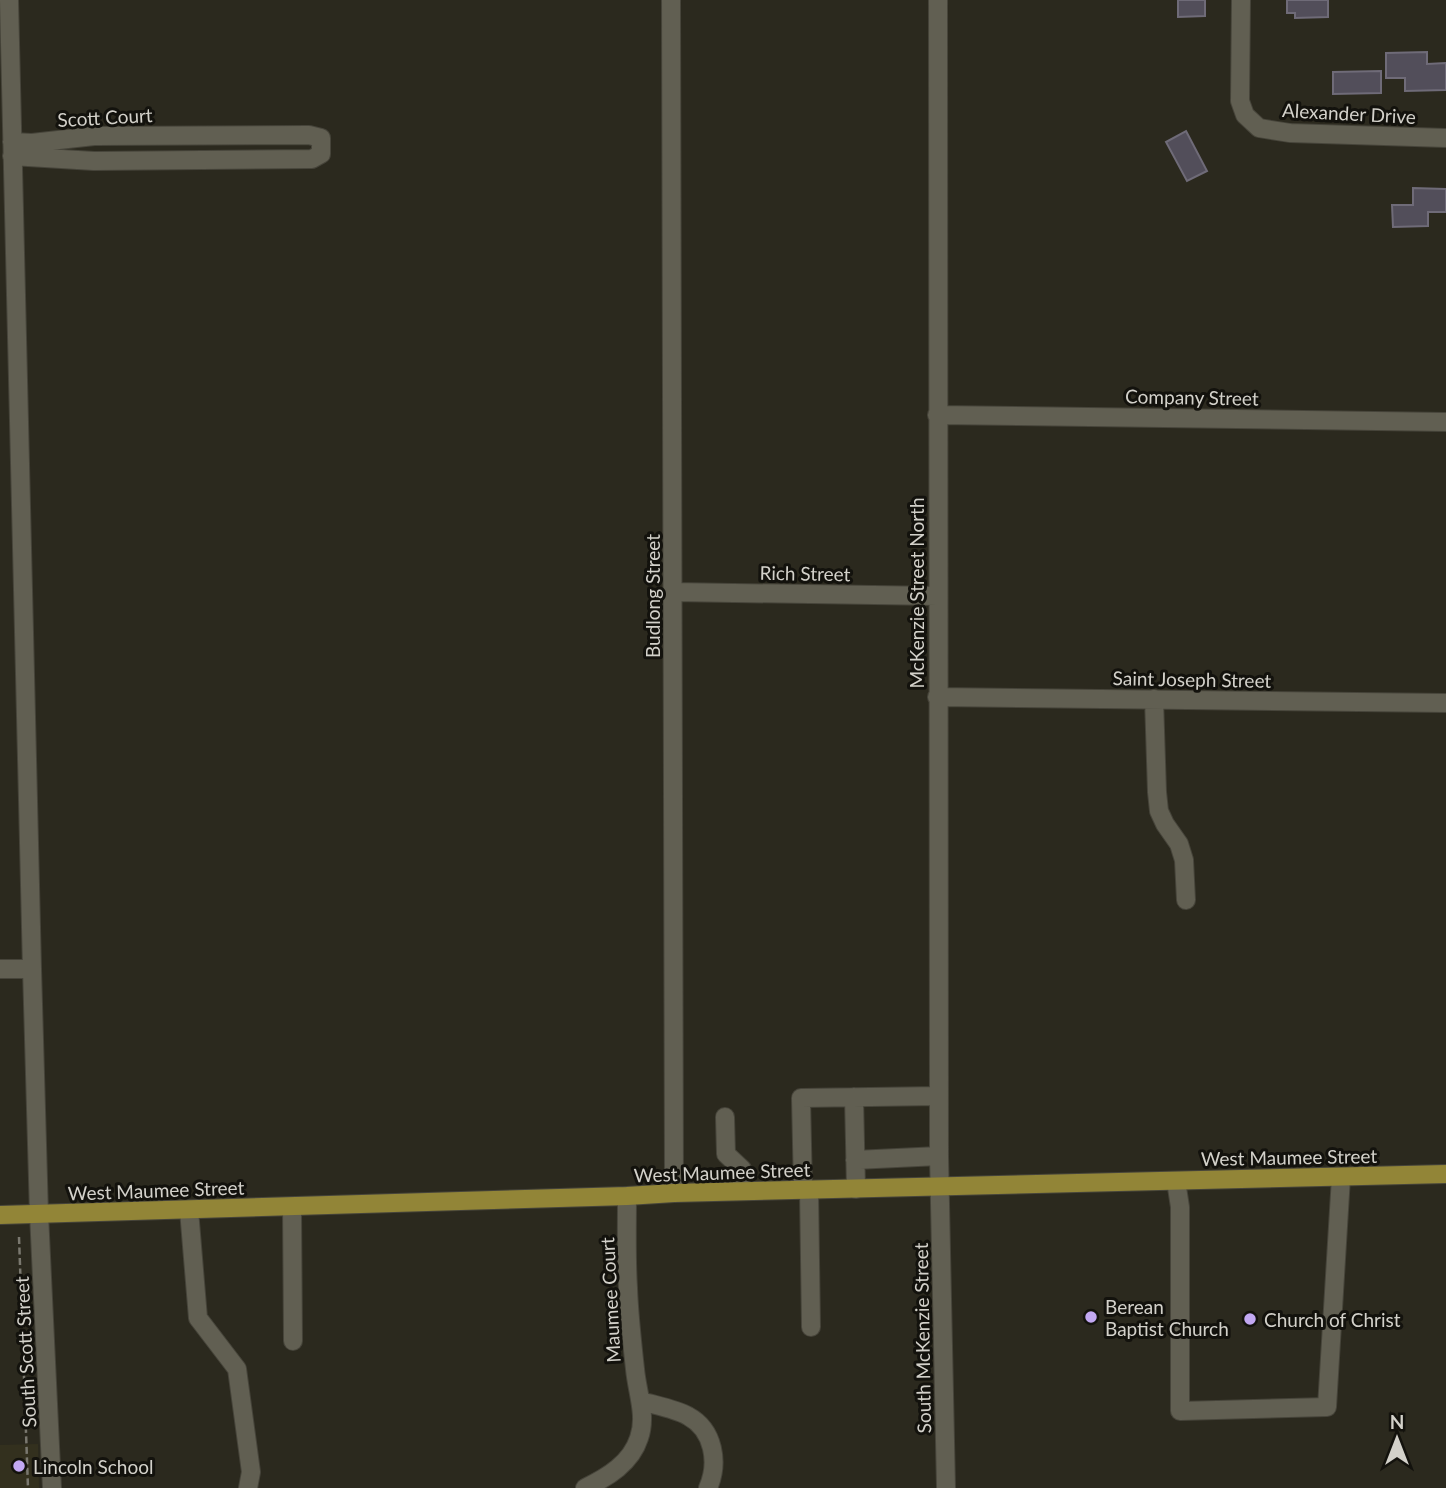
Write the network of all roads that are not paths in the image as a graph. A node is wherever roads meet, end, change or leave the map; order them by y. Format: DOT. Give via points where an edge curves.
graph roads {
  1 [pos="9,0"];
  2 [pos="671,0"];
  3 [pos="938,0"];
  4 [pos="1241,0"];
  5 [pos="201,135"];
  6 [pos="1446,138"];
  7 [pos="12,149"];
  8 [pos="201,161"];
  9 [pos="937,415"];
  10 [pos="1446,422"];
  11 [pos="673,592"];
  12 [pos="937,596"];
  13 [pos="937,697"];
  14 [pos="1154,699"];
  15 [pos="1446,703"];
  16 [pos="1186,900"];
  17 [pos="0,969"];
  18 [pos="32,969"];
  19 [pos="939,1096"];
  20 [pos="854,1097"];
  21 [pos="725,1117"];
  22 [pos="939,1156"];
  23 [pos="855,1160"];
  24 [pos="1446,1174"];
  25 [pos="1341,1177"];
  26 [pos="1176,1181"];
  27 [pos="939,1186"];
  28 [pos="856,1189"];
  29 [pos="806,1190"];
  30 [pos="742,1191"];
  31 [pos="674,1193"];
  32 [pos="627,1196"];
  33 [pos="292,1207"];
  34 [pos="190,1210"];
  35 [pos="39,1214"];
  36 [pos="0,1215"];
  37 [pos="811,1327"];
  38 [pos="293,1341"];
  39 [pos="640,1401"];
  40 [pos="52,1488"];
  41 [pos="248,1488"];
  42 [pos="585,1488"];
  43 [pos="708,1488"];
  44 [pos="946,1488"];
  1 -- 7 [label="street, South Scott Street"];
  2 -- 11 [label="street, Budlong Street"];
  3 -- 9 [label="street, McKenzie Street North"];
  4 -- 6 [label="street, Alexander Drive" via="1240,101 1245,115 1259,128"];
  5 -- 7 [label="street, Scott Court" via="93,136"];
  5 -- 8 [label="street"];
  5 -- 8 [label="street, Scott Court" via="309,135 321,138 321,154 312,159"];
  7 -- 8 [label="street, Scott Court" via="94,161"];
  7 -- 18 [label="street, South Scott Street"];
  9 -- 10 [label="street, Company Street"];
  9 -- 12 [label="street, McKenzie Street North"];
  11 -- 12 [label="street, Rich Street"];
  11 -- 31 [label="street, Budlong Street"];
  12 -- 13 [label="street, McKenzie Street North"];
  13 -- 14 [label="street, Saint Joseph Street"];
  13 -- 19 [label="street, McKenzie Street North"];
  14 -- 15 [label="street, Saint Joseph Street"];
  14 -- 16 [label="street" via="1159,811 1184,860"];
  17 -- 18 [label="street"];
  18 -- 35 [label="street, South Scott Street"];
  19 -- 20 [label="street"];
  19 -- 22 [label="street, McKenzie Street North"];
  20 -- 23 [label="street"];
  20 -- 29 [label="street" via="800,1098"];
  21 -- 30 [label="street" via="726,1154 742,1169"];
  22 -- 23 [label="street"];
  22 -- 27 [label="street, McKenzie Street North"];
  23 -- 28 [label="street"];
  24 -- 25 [label="main road, West Maumee Street"];
  25 -- 26 [label="main road, West Maumee Street"];
  25 -- 26 [label="street" via="1327,1407 1192,1411 1180,1411 1180,1207"];
  26 -- 27 [label="main road, West Maumee Street"];
  27 -- 28 [label="main road, West Maumee Street"];
  27 -- 44 [label="street, South McKenzie Street"];
  28 -- 29 [label="main road, West Maumee Street"];
  29 -- 30 [label="main road, West Maumee Street"];
  29 -- 37 [label="street"];
  30 -- 31 [label="main road, West Maumee Street"];
  31 -- 32 [label="main road, West Maumee Street"];
  32 -- 33 [label="main road, West Maumee Street"];
  32 -- 39 [label="street, Maumee Court" via="628,1286"];
  33 -- 34 [label="main road, West Maumee Street"];
  33 -- 38 [label="street"];
  34 -- 35 [label="main road, West Maumee Street"];
  34 -- 41 [label="street" via="198,1318 237,1369 251,1472"];
  35 -- 36 [label="main road, West Maumee Street"];
  35 -- 40 [label="street, South Scott Street"];
  39 -- 42 [label="street, Maumee Court" via="643,1424 631,1454 617,1469"];
  39 -- 43 [label="street" via="688,1416 707,1435 715,1466"];
}
